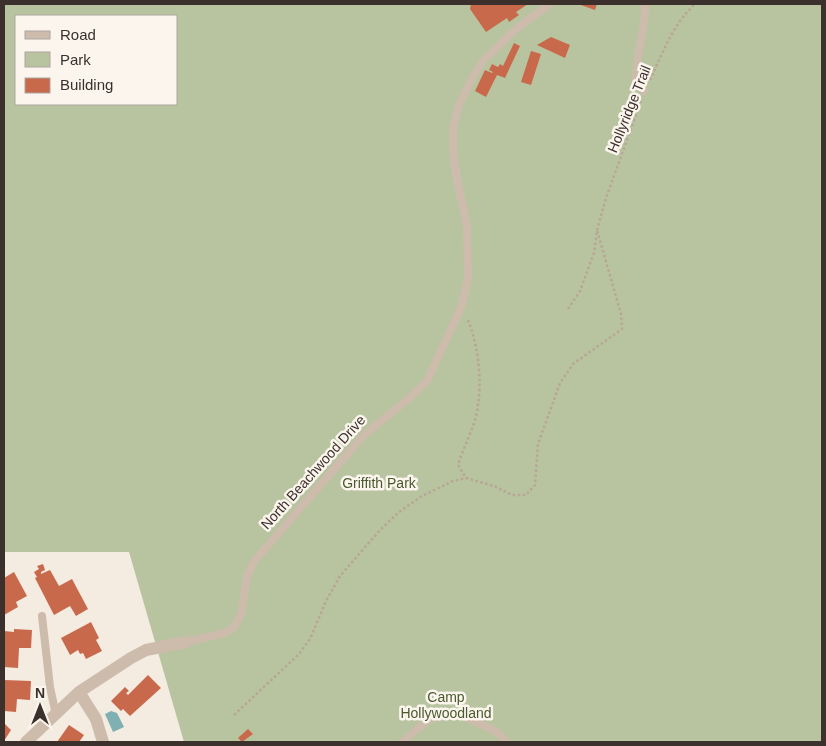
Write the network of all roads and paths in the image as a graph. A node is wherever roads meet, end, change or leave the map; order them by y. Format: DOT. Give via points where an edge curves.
graph roads {
  1 [pos="550,4"];
  2 [pos="645,4"];
  3 [pos="693,4"];
  4 [pos="644,91"];
  5 [pos="597,230"];
  6 [pos="461,308"];
  7 [pos="568,309"];
  8 [pos="466,478"];
  9 [pos="42,616"];
  10 [pos="186,642"];
  11 [pos="79,692"];
  12 [pos="56,715"];
  13 [pos="234,715"];
  14 [pos="26,742"];
  15 [pos="103,742"];
  16 [pos="402,742"];
  17 [pos="507,742"];
  1 -- 6 [label="lane, North Beachwood Drive" via="516,29 482,61 459,105 453,128 453,150 467,225 469,259"];
  2 -- 4 [label="lane" via="645,25 635,76"];
  3 -- 4 [label="path, Hollyridge Trail" via="676,27"];
  4 -- 5 [label="path, Hollyridge Trail"];
  5 -- 7 [label="path, Hollyridge Trail" via="594,253 580,291"];
  5 -- 8 [label="path" via="621,314 622,329 573,364 560,383 538,444 535,485 526,495 512,495"];
  6 -- 8 [label="path" via="474,332 479,368 479,405 458,464"];
  6 -- 10 [label="lane, North Beachwood Drive" via="427,381 363,436 256,559 248,573 241,614 234,627 225,633"];
  8 -- 13 [label="path" via="422,496 380,530 340,576 310,639 299,654"];
  9 -- 12 [label="lane"];
  10 -- 11 [label="street, North Beachwood Drive" via="146,650"];
  11 -- 12 [label="street, North Beachwood Drive"];
  11 -- 15 [label="street" via="96,718"];
  12 -- 14 [label="street, North Beachwood Drive"];
  16 -- 17 [label="lane" via="428,720 461,716 496,731"];
}
